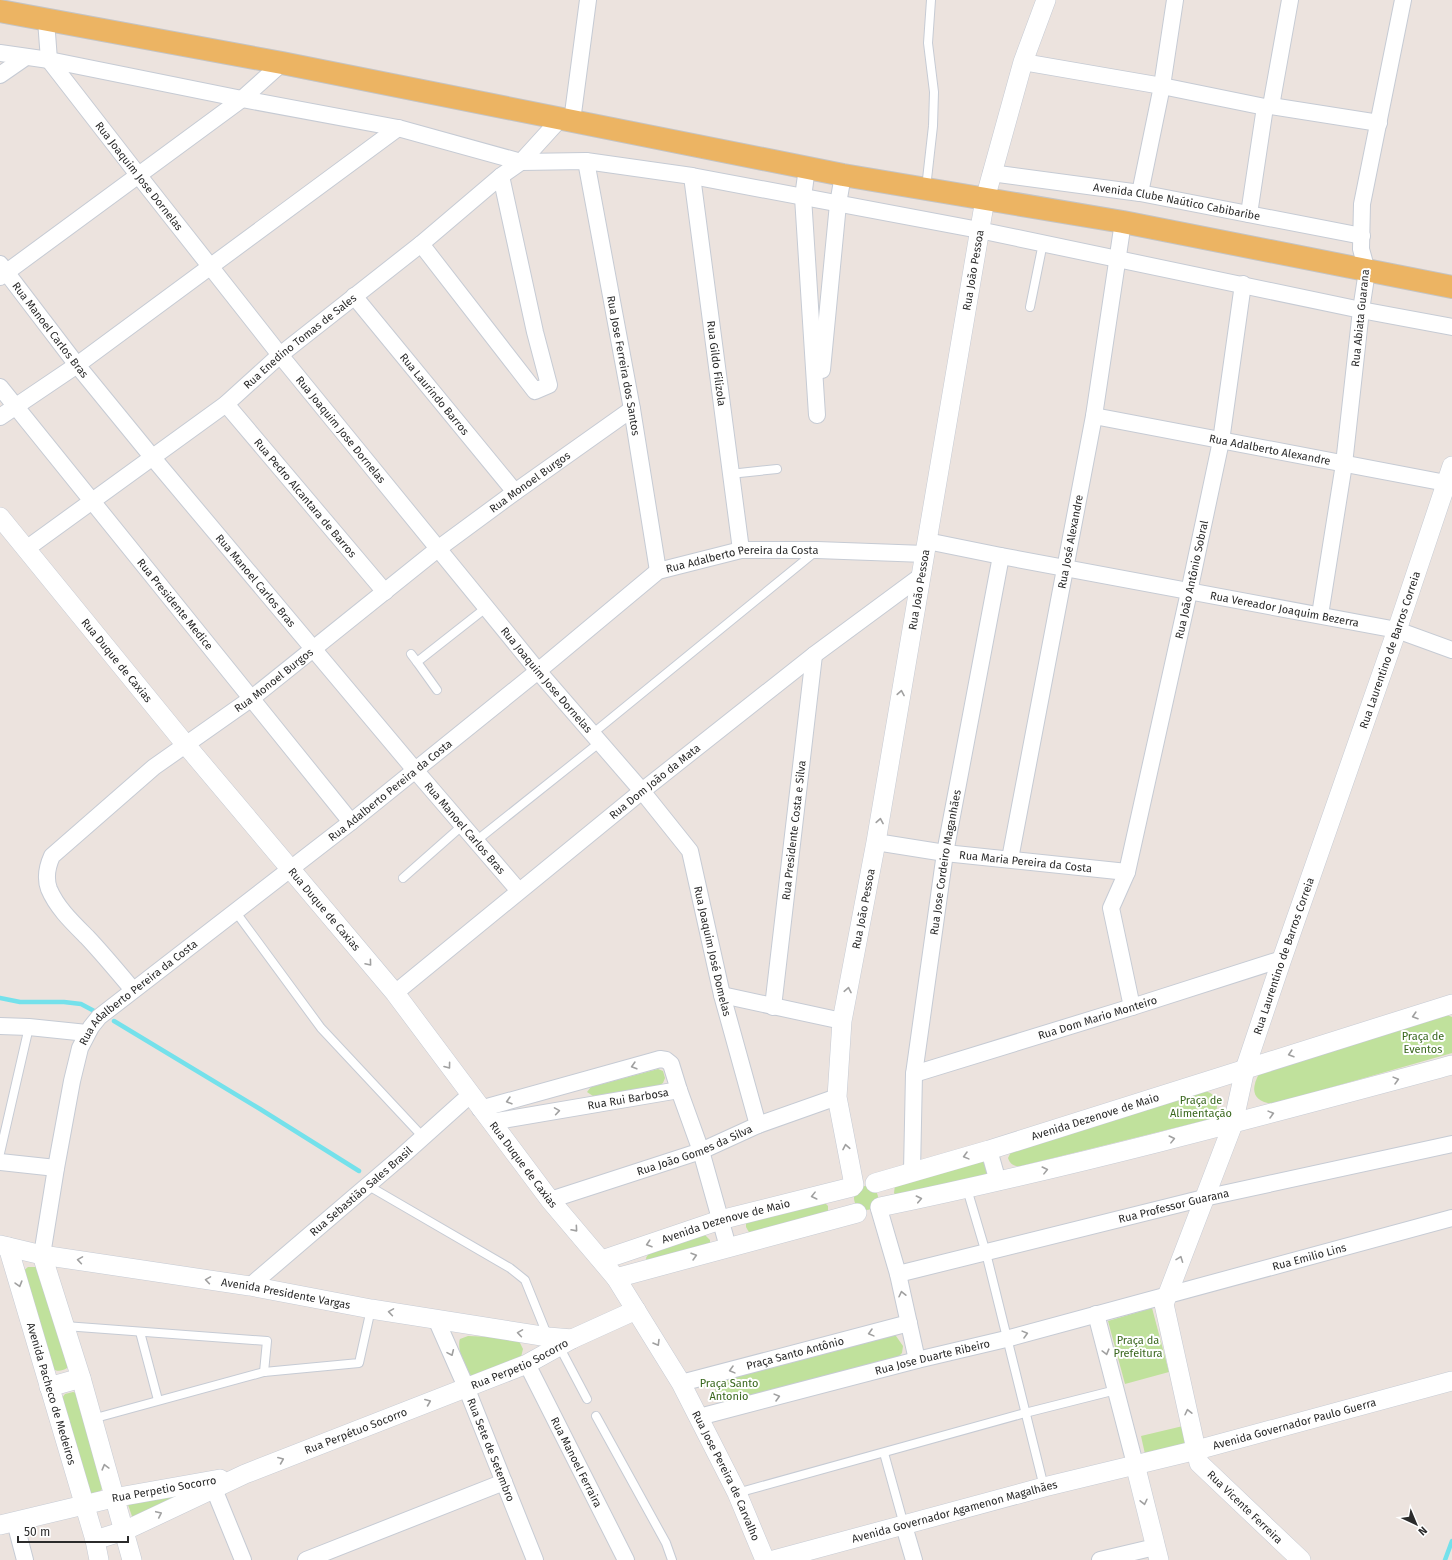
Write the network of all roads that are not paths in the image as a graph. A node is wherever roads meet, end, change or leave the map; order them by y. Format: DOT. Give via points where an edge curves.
graph roads {
  1 [pos="588,0"];
  2 [pos="931,0"];
  3 [pos="1046,0"];
  4 [pos="1175,0"];
  5 [pos="1290,0"];
  6 [pos="1403,0"];
  7 [pos="0,11"];
  8 [pos="46,20"];
  9 [pos="0,53"];
  10 [pos="26,57"];
  11 [pos="49,60"];
  12 [pos="1023,62"];
  13 [pos="282,63"];
  14 [pos="0,75"];
  15 [pos="1162,86"];
  16 [pos="242,99"];
  17 [pos="1268,107"];
  18 [pos="566,120"];
  19 [pos="1379,122"];
  20 [pos="398,128"];
  21 [pos="586,161"];
  22 [pos="521,162"];
  23 [pos="807,168"];
  24 [pos="992,173"];
  25 [pos="843,175"];
  26 [pos="139,176"];
  27 [pos="501,176"];
  28 [pos="692,176"];
  29 [pos="926,188"];
  30 [pos="1140,194"];
  31 [pos="803,197"];
  32 [pos="985,199"];
  33 [pos="838,204"];
  34 [pos="1249,214"];
  35 [pos="1123,222"];
  36 [pos="979,230"];
  37 [pos="1362,236"];
  38 [pos="1043,243"];
  39 [pos="421,244"];
  40 [pos="1118,258"];
  41 [pos="211,266"];
  42 [pos="2,271"];
  43 [pos="1367,271"];
  44 [pos="1244,284"];
  45 [pos="1452,287"];
  46 [pos="354,296"];
  47 [pos="1030,307"];
  48 [pos="1361,310"];
  49 [pos="1452,326"];
  50 [pos="280,355"];
  51 [pos="77,365"];
  52 [pos="0,387"];
  53 [pos="226,404"];
  54 [pos="15,406"];
  55 [pos="632,409"];
  56 [pos="1094,416"];
  57 [pos="0,417"];
  58 [pos="1221,441"];
  59 [pos="153,458"];
  60 [pos="1344,464"];
  61 [pos="777,469"];
  62 [pos="730,474"];
  63 [pos="1449,474"];
  64 [pos="515,492"];
  65 [pos="92,502"];
  66 [pos="0,517"];
  67 [pos="926,547"];
  68 [pos="439,548"];
  69 [pos="26,549"];
  70 [pos="741,550"];
  71 [pos="817,550"];
  72 [pos="1001,556"];
  73 [pos="1065,568"];
  74 [pos="658,571"];
  75 [pos="921,576"];
  76 [pos="385,592"];
  77 [pos="1189,592"];
  78 [pos="487,607"];
  79 [pos="1320,615"];
  80 [pos="1397,630"];
  81 [pos="314,648"];
  82 [pos="1452,650"];
  83 [pos="411,654"];
  84 [pos="814,654"];
  85 [pos="417,662"];
  86 [pos="538,671"];
  87 [pos="437,690"];
  88 [pos="252,698"];
  89 [pos="596,739"];
  90 [pos="186,745"];
  91 [pos="415,770"];
  92 [pos="642,791"];
  93 [pos="351,822"];
  94 [pos="463,825"];
  95 [pos="476,841"];
  96 [pos="876,842"];
  97 [pos="945,853"];
  98 [pos="1010,859"];
  99 [pos="291,868"];
  100 [pos="1127,872"];
  101 [pos="403,878"];
  102 [pos="519,891"];
  103 [pos="235,911"];
  104 [pos="1282,959"];
  105 [pos="133,990"];
  106 [pos="395,993"];
  107 [pos="722,995"];
  108 [pos="1452,1004"];
  109 [pos="773,1007"];
  110 [pos="1132,1007"];
  111 [pos="842,1021"];
  112 [pos="0,1026"];
  113 [pos="29,1027"];
  114 [pos="87,1033"];
  115 [pos="1452,1065"];
  116 [pos="1245,1069"];
  117 [pos="914,1074"];
  118 [pos="679,1090"];
  119 [pos="837,1097"];
  120 [pos="480,1108"];
  121 [pos="1233,1124"];
  122 [pos="758,1125"];
  123 [pos="423,1137"];
  124 [pos="1452,1144"];
  125 [pos="989,1150"];
  126 [pos="701,1151"];
  127 [pos="0,1153"];
  128 [pos="0,1162"];
  129 [pos="56,1168"];
  130 [pos="912,1171"];
  131 [pos="998,1182"];
  132 [pos="875,1183"];
  133 [pos="367,1186"];
  134 [pos="853,1186"];
  135 [pos="968,1189"];
  136 [pos="1204,1198"];
  137 [pos="550,1200"];
  138 [pos="880,1208"];
  139 [pos="857,1213"];
  140 [pos="1452,1218"];
  141 [pos="720,1220"];
  142 [pos="4,1246"];
  143 [pos="728,1247"];
  144 [pos="986,1253"];
  145 [pos="42,1255"];
  146 [pos="602,1260"];
  147 [pos="898,1274"];
  148 [pos="616,1278"];
  149 [pos="250,1286"];
  150 [pos="1166,1295"];
  151 [pos="371,1309"];
  152 [pos="636,1310"];
  153 [pos="1096,1314"];
  154 [pos="436,1319"];
  155 [pos="909,1323"];
  156 [pos="65,1326"];
  157 [pos="140,1332"];
  158 [pos="1006,1339"];
  159 [pos="560,1341"];
  160 [pos="917,1360"];
  161 [pos="527,1364"];
  162 [pos="264,1372"];
  163 [pos="81,1378"];
  164 [pos="1452,1381"];
  165 [pos="681,1383"];
  166 [pos="48,1387"];
  167 [pos="466,1387"];
  168 [pos="1116,1390"];
  169 [pos="587,1399"];
  170 [pos="158,1400"];
  171 [pos="1025,1413"];
  172 [pos="596,1416"];
  173 [pos="698,1417"];
  174 [pos="92,1419"];
  175 [pos="1197,1450"];
  176 [pos="884,1453"];
  177 [pos="1135,1464"];
  178 [pos="245,1474"];
  179 [pos="504,1482"];
  180 [pos="1044,1487"];
  181 [pos="214,1489"];
  182 [pos="737,1493"];
  183 [pos="113,1498"];
  184 [pos="84,1505"];
  185 [pos="8,1524"];
  186 [pos="904,1526"];
  187 [pos="124,1531"];
  188 [pos="95,1540"];
  189 [pos="1157,1553"];
  190 [pos="25,1560"];
  191 [pos="99,1560"];
  192 [pos="132,1560"];
  193 [pos="243,1560"];
  194 [pos="306,1560"];
  195 [pos="535,1560"];
  196 [pos="626,1560"];
  197 [pos="672,1560"];
  198 [pos="765,1560"];
  199 [pos="774,1560"];
  200 [pos="914,1560"];
  201 [pos="1100,1560"];
  202 [pos="1301,1560"];
  1 -- 18 [label="street"];
  2 -- 29 [label="lane" via="928,43 934,92"];
  3 -- 12 [label="street, Rua João Pessoa"];
  4 -- 15 [label="street"];
  5 -- 17 [label="street"];
  6 -- 19 [label="street, Rua Abiata Guarana"];
  7 -- 8 [label="main road"];
  8 -- 11 [label="street"];
  8 -- 13 [label="main road"];
  9 -- 10 [label="street"];
  10 -- 11 [label="street"];
  10 -- 14 [label="street"];
  11 -- 16 [label="street"];
  11 -- 26 [label="street, Rua Joaquim Jose Dornelas"];
  12 -- 15 [label="street"];
  12 -- 24 [label="street, Rua João Pessoa"];
  13 -- 16 [label="street"];
  13 -- 18 [label="main road"];
  15 -- 17 [label="street"];
  15 -- 30 [label="street"];
  16 -- 20 [label="street"];
  16 -- 26 [label="street"];
  17 -- 19 [label="street"];
  17 -- 34 [label="street"];
  18 -- 22 [label="street, Rua Enedino Tomas de Sales"];
  18 -- 23 [label="main road"];
  19 -- 37 [label="street, Rua Abiata Guarana" via="1362,204"];
  20 -- 22 [label="street"];
  20 -- 41 [label="street"];
  21 -- 22 [label="street"];
  21 -- 28 [label="street"];
  21 -- 55 [label="street, Rua Jose Ferreira dos Santos"];
  22 -- 27 [label="street, Rua Enedino Tomas de Sales"];
  23 -- 25 [label="main road"];
  23 -- 31 [label="street"];
  24 -- 30 [label="street, Avenida Clube Naútico Cabibaribe"];
  24 -- 32 [label="street, Rua João Pessoa"];
  25 -- 29 [label="main road"];
  25 -- 33 [label="street"];
  26 -- 41 [label="street, Rua Joaquim Jose Dornelas"];
  26 -- 42 [label="street"];
  27 -- 39 [label="street, Rua Enedino Tomas de Sales"];
  27 -- 39 [label="street" via="549,385 535,391"];
  28 -- 31 [label="street"];
  28 -- 62 [label="street, Rua Gildo Filizola"];
  29 -- 32 [label="main road"];
  30 -- 34 [label="street, Avenida Clube Naútico Cabibaribe"];
  31 -- 33 [label="street"];
  31 -- 33 [label="street" via="817,415"];
  32 -- 35 [label="main road"];
  32 -- 36 [label="street, Rua João Pessoa"];
  33 -- 36 [label="street"];
  34 -- 37 [label="street, Avenida Clube Naútico Cabibaribe"];
  35 -- 40 [label="street, Rua José Alexandre"];
  35 -- 43 [label="main road"];
  36 -- 38 [label="street"];
  36 -- 67 [label="street, Rua João Pessoa"];
  37 -- 43 [label="street, Rua Abiata Guarana" via="1361,249"];
  38 -- 40 [label="street"];
  38 -- 47 [label="lane"];
  39 -- 46 [label="street, Rua Enedino Tomas de Sales"];
  40 -- 44 [label="street"];
  40 -- 56 [label="street, Rua José Alexandre"];
  41 -- 50 [label="street, Rua Joaquim Jose Dornelas"];
  41 -- 51 [label="street"];
  42 -- 51 [label="street, Rua Manoel Carlos Bras"];
  43 -- 45 [label="main road"];
  43 -- 48 [label="street, Rua Abiata Guarana"];
  44 -- 48 [label="street"];
  44 -- 58 [label="street, Rua João Antônio Sobral"];
  46 -- 50 [label="street, Rua Enedino Tomas de Sales"];
  46 -- 64 [label="street, Rua Laurindo Barros"];
  48 -- 49 [label="street"];
  48 -- 60 [label="street, Rua Abiata Guarana"];
  50 -- 53 [label="street, Rua Enedino Tomas de Sales"];
  50 -- 68 [label="street, Rua Joaquim Jose Dornelas"];
  51 -- 54 [label="street"];
  51 -- 59 [label="street, Rua Manoel Carlos Bras"];
  52 -- 54 [label="street, Rua Presidente Medice"];
  53 -- 59 [label="street, Rua Enedino Tomas de Sales"];
  53 -- 76 [label="street, Rua Pedro Alcantara de Barros"];
  54 -- 57 [label="street"];
  54 -- 65 [label="street, Rua Presidente Medice"];
  55 -- 64 [label="street, Rua Monoel Burgos"];
  55 -- 74 [label="street, Rua Jose Ferreira dos Santos"];
  56 -- 58 [label="street, Rua Adalberto Alexandre"];
  56 -- 73 [label="street, Rua José Alexandre"];
  58 -- 60 [label="street, Rua Adalberto Alexandre"];
  58 -- 77 [label="street, Rua João Antônio Sobral"];
  59 -- 65 [label="street, Rua Enedino Tomas de Sales"];
  59 -- 81 [label="street, Rua Manoel Carlos Bras"];
  60 -- 63 [label="street, Rua Adalberto Alexandre"];
  60 -- 79 [label="street, Rua Abiata Guarana"];
  61 -- 62 [label="lane"];
  62 -- 70 [label="street, Rua Gildo Filizola"];
  63 -- 80 [label="street, Rua Laurentino de Barros Correia"];
  64 -- 68 [label="street, Rua Monoel Burgos"];
  65 -- 69 [label="street, Rua Enedino Tomas de Sales"];
  65 -- 88 [label="street, Rua Presidente Medice"];
  66 -- 69 [label="street, Rua Duque de Caxias"];
  67 -- 71 [label="street, Rua Adalberto Pereira da Costa"];
  67 -- 72 [label="street, Rua Vereador Joaquim Bezerra"];
  67 -- 75 [label="street, Rua João Pessoa"];
  68 -- 76 [label="street, Rua Monoel Burgos"];
  68 -- 78 [label="street, Rua Joaquim Jose Dornelas"];
  69 -- 90 [label="street, Rua Duque de Caxias"];
  70 -- 71 [label="street, Rua Adalberto Pereira da Costa"];
  70 -- 74 [label="street, Rua Adalberto Pereira da Costa"];
  71 -- 89 [label="lane"];
  72 -- 73 [label="street, Rua Vereador Joaquim Bezerra"];
  72 -- 97 [label="street, Rua Jose Cordeiro Maganhães"];
  73 -- 77 [label="street, Rua Vereador Joaquim Bezerra"];
  73 -- 98 [label="street, Rua José Alexandre"];
  74 -- 86 [label="street, Rua Adalberto Pereira da Costa"];
  75 -- 84 [label="street, Rua Dom João da Mata"];
  96 -- 75 [label="street, Rua João Pessoa, one-way"];
  76 -- 81 [label="street, Rua Monoel Burgos"];
  77 -- 79 [label="street, Rua Vereador Joaquim Bezerra"];
  77 -- 100 [label="street, Rua João Antônio Sobral"];
  78 -- 85 [label="lane"];
  78 -- 86 [label="street, Rua Joaquim Jose Dornelas"];
  79 -- 80 [label="street, Rua Vereador Joaquim Bezerra"];
  80 -- 82 [label="street, Rua Vereador Joaquim Bezerra"];
  80 -- 104 [label="street, Rua Laurentino de Barros Correia"];
  81 -- 88 [label="street, Rua Monoel Burgos"];
  81 -- 91 [label="street, Rua Manoel Carlos Bras"];
  83 -- 85 [label="lane"];
  84 -- 92 [label="street, Rua Dom João da Mata"];
  84 -- 109 [label="street, Rua Presidente Costa e Silva"];
  85 -- 87 [label="lane"];
  86 -- 89 [label="street, Rua Joaquim Jose Dornelas"];
  86 -- 91 [label="street, Rua Adalberto Pereira da Costa"];
  88 -- 90 [label="street, Rua Monoel Burgos"];
  88 -- 93 [label="street, Rua Presidente Medice"];
  89 -- 92 [label="street, Rua Joaquim Jose Dornelas"];
  89 -- 95 [label="lane"];
  90 -- 99 [label="street, Rua Duque de Caxias"];
  90 -- 105 [label="street, Rua Monoel Burgos" via="154,767 118,798 52,856 48,866 49,889 56,900 72,923"];
  91 -- 93 [label="street, Rua Adalberto Pereira da Costa"];
  91 -- 94 [label="street, Rua Manoel Carlos Bras"];
  92 -- 102 [label="street, Rua Dom João da Mata"];
  92 -- 107 [label="street, Rua Joaquim José Domelas" via="690,851"];
  93 -- 99 [label="street, Rua Adalberto Pereira da Costa"];
  94 -- 95 [label="street, Rua Manoel Carlos Bras"];
  94 -- 101 [label="lane"];
  95 -- 102 [label="street, Rua Manoel Carlos Bras"];
  96 -- 97 [label="street, Rua Maria Pereira da Costa"];
  111 -- 96 [label="street, Rua João Pessoa, one-way"];
  97 -- 98 [label="street, Rua Maria Pereira da Costa"];
  97 -- 117 [label="street, Rua Jose Cordeiro Maganhães"];
  98 -- 100 [label="street, Rua Maria Pereira da Costa"];
  99 -- 103 [label="street, Rua Adalberto Pereira da Costa"];
  99 -- 106 [label="street, Rua Duque de Caxias, one-way"];
  100 -- 110 [label="street, Rua João Antônio Sobral" via="1111,908"];
  102 -- 106 [label="street, Rua Dom João da Mata"];
  103 -- 105 [label="street, Rua Adalberto Pereira da Costa"];
  103 -- 123 [label="lane" via="322,1028"];
  104 -- 110 [label="street, Rua Dom Mario Monteiro"];
  104 -- 116 [label="street, Rua Laurentino de Barros Correia"];
  105 -- 114 [label="street, Rua Adalberto Pereira da Costa" via="99,1017"];
  106 -- 120 [label="street, Rua Duque de Caxias, one-way"];
  107 -- 109 [label="street"];
  107 -- 122 [label="street, Rua Joaquim José Domelas"];
  108 -- 116 [label="street, Avenida Dezenove de Maio, one-way"];
  109 -- 111 [label="street"];
  110 -- 117 [label="street, Rua Dom Mario Monteiro"];
  111 -- 119 [label="street, Rua João Pessoa"];
  112 -- 113 [label="street"];
  113 -- 114 [label="street"];
  113 -- 127 [label="lane"];
  114 -- 129 [label="street, Rua Adalberto Pereira da Costa" via="80,1048 72,1081"];
  121 -- 115 [label="street, one-way"];
  116 -- 121 [label="street, Rua Laurentino de Barros Correia"];
  116 -- 125 [label="street, Avenida Dezenove de Maio"];
  117 -- 130 [label="street, Rua Jose Cordeiro Maganhães"];
  120 -- 118 [label="street, Rua Rui Barbosa, one-way"];
  118 -- 120 [label="street, one-way" via="670,1064 660,1059"];
  118 -- 126 [label="street, Rua Rui Barbosa"];
  119 -- 122 [label="street, Rua João Gomes da Silva"];
  134 -- 119 [label="street, Rua João Pessoa, one-way"];
  120 -- 123 [label="street, Rua Sebastião Sales Brasil"];
  120 -- 137 [label="street, Rua Duque de Caxias"];
  131 -- 121 [label="street, one-way"];
  121 -- 136 [label="street, Rua Laurentino de Barros Correia"];
  122 -- 126 [label="street, Rua João Gomes da Silva"];
  123 -- 133 [label="street, Rua Sebastião Sales Brasil"];
  124 -- 136 [label="street, Rua Professor Guarana"];
  125 -- 130 [label="street, Avenida Dezenove de Maio, one-way"];
  125 -- 131 [label="street"];
  126 -- 137 [label="street, Rua João Gomes da Silva"];
  126 -- 141 [label="street, Rua Rui Barbosa"];
  128 -- 129 [label="street"];
  129 -- 145 [label="street, Rua Adalberto Pereira da Costa"];
  130 -- 132 [label="street, Avenida Dezenove de Maio"];
  131 -- 135 [label="street"];
  132 -- 134 [label="street" via="865,1180"];
  132 -- 138 [label="street" via="882,1194"];
  133 -- 149 [label="street, Rua Sebastião Sales Brasil"];
  133 -- 159 [label="lane" via="510,1268 525,1280"];
  134 -- 139 [label="street" via="848,1200 851,1208"];
  134 -- 141 [label="street, Avenida Dezenove de Maio, one-way"];
  138 -- 135 [label="street, one-way"];
  135 -- 144 [label="lane"];
  136 -- 144 [label="street, Rua Professor Guarana"];
  150 -- 136 [label="street, Rua Laurentino de Barros Correia, one-way"];
  137 -- 146 [label="street, Rua Duque de Caxias, one-way"];
  138 -- 139 [label="street" via="868,1215"];
  138 -- 147 [label="street"];
  139 -- 143 [label="street"];
  140 -- 150 [label="street, Rua Emilio Lins"];
  141 -- 143 [label="street, Rua Rui Barbosa"];
  141 -- 146 [label="street, Avenida Dezenove de Maio, one-way"];
  142 -- 145 [label="street, Avenida Presidente Vargas"];
  142 -- 166 [label="street, Avenida Pacheco de Medeiros, one-way"];
  148 -- 143 [label="street, one-way"];
  144 -- 147 [label="street, Rua Professor Guarana"];
  144 -- 158 [label="lane"];
  149 -- 145 [label="street, Avenida Presidente Vargas, one-way"];
  145 -- 156 [label="street"];
  146 -- 148 [label="street, Rua Duque de Caxias"];
  155 -- 147 [label="street, one-way"];
  148 -- 152 [label="street, Rua Duque de Caxias"];
  149 -- 151 [label="street, Avenida Presidente Vargas"];
  150 -- 153 [label="street, Rua Jose Duarte Ribeiro"];
  175 -- 150 [label="street, Rua Laurentino de Barros Correia, one-way" via="1164,1304"];
  154 -- 151 [label="street, Avenida Presidente Vargas, one-way"];
  151 -- 162 [label="lane" via="359,1363"];
  152 -- 159 [label="street, Rua Perpetio Socorro"];
  152 -- 165 [label="street, Rua Jose Pereira de Carvalho, one-way"];
  158 -- 153 [label="street, Rua Jose Duarte Ribeiro, one-way"];
  153 -- 168 [label="street, one-way"];
  159 -- 154 [label="street, Avenida Presidente Vargas, one-way"];
  154 -- 167 [label="street, Rua Sete de Setembro, one-way"];
  155 -- 160 [label="street"];
  155 -- 165 [label="street, Praça Santo Antônio, one-way"];
  156 -- 157 [label="lane"];
  156 -- 163 [label="street"];
  157 -- 162 [label="lane" via="267,1341"];
  157 -- 170 [label="lane"];
  158 -- 160 [label="street, Rua Jose Duarte Ribeiro"];
  158 -- 171 [label="lane"];
  159 -- 161 [label="street, Rua Perpetio Socorro"];
  159 -- 169 [label="lane"];
  173 -- 160 [label="street, Rua Jose Duarte Ribeiro, one-way"];
  161 -- 167 [label="street, Rua Perpetio Socorro"];
  161 -- 196 [label="street, Rua Manoel Ferraira"];
  162 -- 170 [label="lane"];
  163 -- 166 [label="street"];
  163 -- 174 [label="street"];
  164 -- 175 [label="street, Avenida Governador Paulo Guerra"];
  165 -- 173 [label="street, Rua Jose Pereira de Carvalho"];
  166 -- 184 [label="street, Avenida Pacheco de Medeiros"];
  178 -- 167 [label="street, Rua Perpétuo Socorro, one-way"];
  167 -- 179 [label="street, Rua Sete de Setembro"];
  168 -- 171 [label="lane"];
  168 -- 177 [label="street"];
  170 -- 174 [label="lane"];
  171 -- 176 [label="lane"];
  171 -- 180 [label="lane"];
  172 -- 197 [label="lane" via="666,1543"];
  173 -- 182 [label="street, Rua Jose Pereira de Carvalho"];
  183 -- 174 [label="street, one-way"];
  175 -- 177 [label="street, Avenida Governador Paulo Guerra"];
  175 -- 202 [label="street, Rua Vicente Ferreira" via="1198,1463"];
  176 -- 182 [label="lane"];
  176 -- 186 [label="lane"];
  177 -- 180 [label="street, Avenida Governador Agamenon Magalhães"];
  177 -- 189 [label="street, one-way"];
  178 -- 181 [label="street, Rua Perpetio Socorro"];
  178 -- 183 [label="street, Rua Perpetio Socorro"];
  179 -- 194 [label="street"];
  179 -- 195 [label="street, Rua Sete de Setembro"];
  180 -- 186 [label="street, Avenida Governador Agamenon Magalhães"];
  187 -- 181 [label="street, Rua Perpetio Socorro, one-way"];
  181 -- 193 [label="street"];
  182 -- 198 [label="street, Rua Jose Pereira de Carvalho"];
  183 -- 184 [label="street, Rua Perpetio Socorro"];
  183 -- 187 [label="street"];
  184 -- 185 [label="street, Rua Perpetio Socorro"];
  184 -- 188 [label="street, Avenida Pacheco de Medeiros"];
  185 -- 190 [label="street"];
  186 -- 199 [label="street, Avenida Governador Agamenon Magalhães"];
  186 -- 200 [label="street"];
  187 -- 188 [label="street, Rua Perpetio Socorro"];
  187 -- 192 [label="street"];
  188 -- 191 [label="street, Avenida Pacheco de Medeiros"];
  189 -- 201 [label="street"];
}
